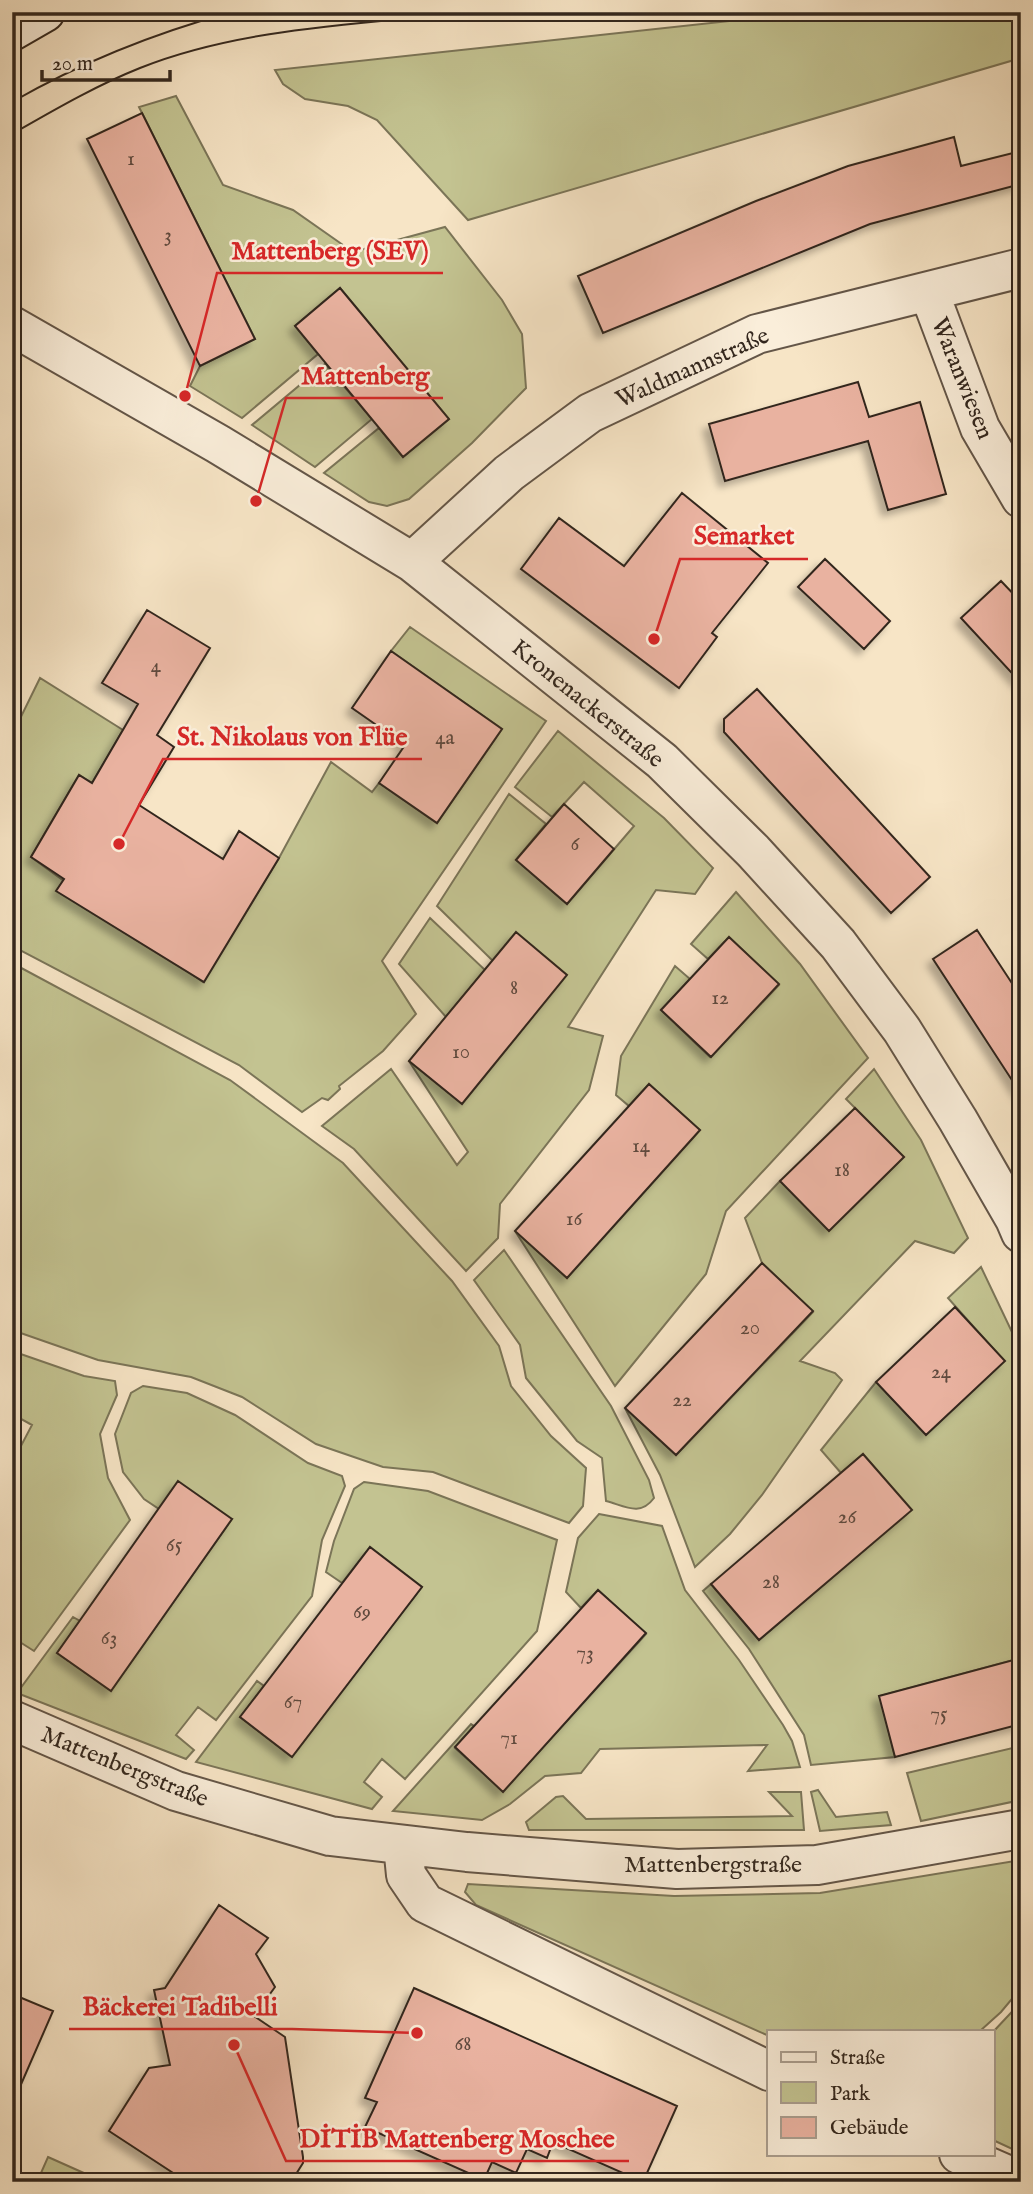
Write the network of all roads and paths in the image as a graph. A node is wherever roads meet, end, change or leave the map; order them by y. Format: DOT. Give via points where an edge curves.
graph roads {
  1 [pos="45,12"];
  2 [pos="12,30"];
  3 [pos="1021,268"];
  4 [pos="929,292"];
  5 [pos="12,326"];
  6 [pos="1021,498"];
  7 [pos="412,562"];
  8 [pos="1021,1233"];
  9 [pos="12,1720"];
  10 [pos="1021,1829"];
  11 [pos="403,1845"];
  12 [pos="767,2070"];
  13 [pos="964,2156"];
  14 [pos="1021,2181"];
  1 -- 2 [label="street"];
  3 -- 4 [label="street, Waldmannstraße"];
  4 -- 6 [label="street, Waranwiesen" via="980,428"];
  4 -- 7 [label="street, Waldmannstraße" via="757,334 590,413 509,473"];
  5 -- 7 [label="street, Kronenackerstraße"];
  7 -- 8 [label="street, Kronenackerstraße" via="662,761 796,897 838,944 902,1030"];
  9 -- 11 [label="street, Mattenbergstraße" via="176,1791 330,1836"];
  10 -- 11 [label="street, Mattenbergstraße" via="817,1865 677,1869"];
  11 -- 12 [label="street" via="406,1875 425,1903"];
  13 -- 14 [label="street"];
}
